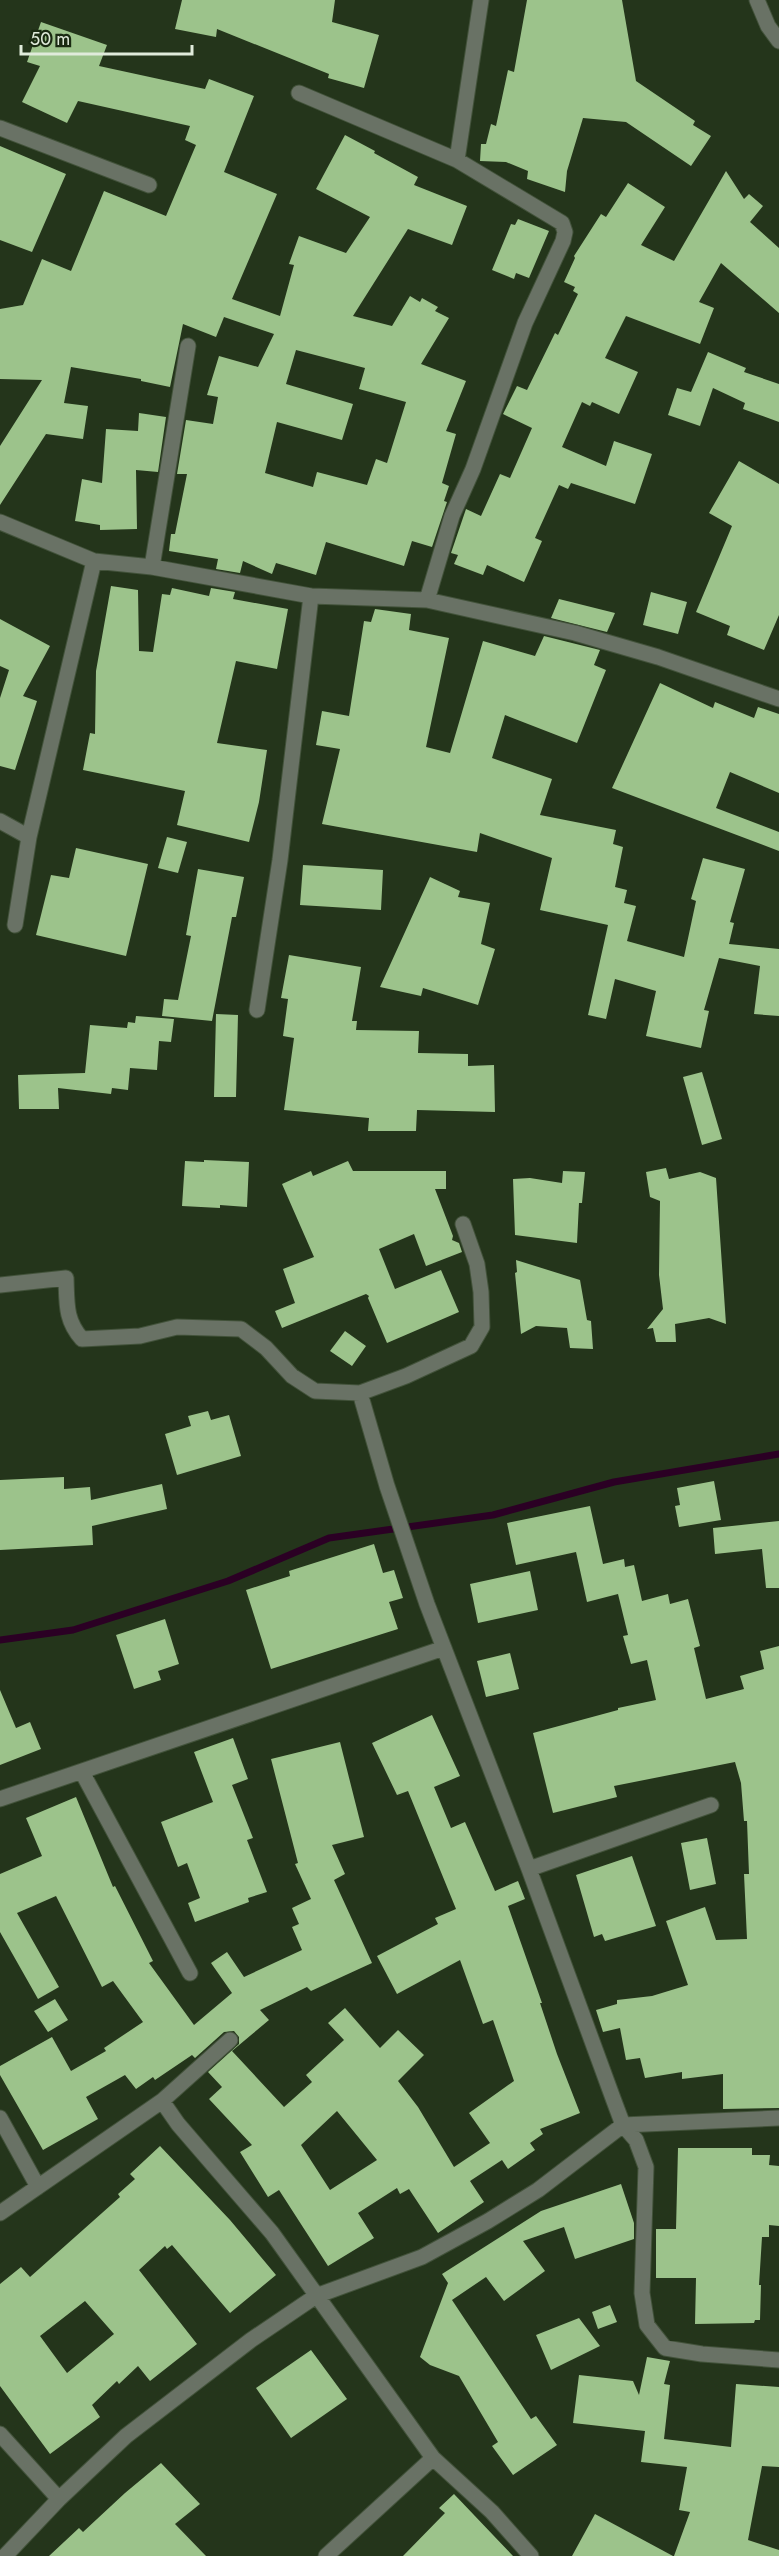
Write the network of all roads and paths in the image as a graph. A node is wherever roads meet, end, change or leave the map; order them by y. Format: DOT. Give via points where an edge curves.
graph roads {
  1 [pos="481,0"];
  2 [pos="757,0"];
  3 [pos="779,41"];
  4 [pos="300,93"];
  5 [pos="0,128"];
  6 [pos="457,160"];
  7 [pos="149,185"];
  8 [pos="188,346"];
  9 [pos="0,522"];
  10 [pos="94,561"];
  11 [pos="152,567"];
  12 [pos="310,596"];
  13 [pos="427,600"];
  14 [pos="779,699"];
  15 [pos="0,821"];
  16 [pos="29,837"];
  17 [pos="15,925"];
  18 [pos="257,1010"];
  19 [pos="463,1224"];
  20 [pos="0,1285"];
  21 [pos="360,1393"];
  22 [pos="444,1648"];
  23 [pos="82,1772"];
  24 [pos="0,1799"];
  25 [pos="711,1804"];
  26 [pos="529,1869"];
  27 [pos="190,1973"];
  28 [pos="230,2040"];
  29 [pos="162,2101"];
  30 [pos="0,2118"];
  31 [pos="779,2118"];
  32 [pos="623,2126"];
  33 [pos="38,2187"];
  34 [pos="0,2213"];
  35 [pos="316,2296"];
  36 [pos="779,2360"];
  37 [pos="0,2434"];
  38 [pos="433,2458"];
  39 [pos="59,2499"];
  40 [pos="5,2556"];
  41 [pos="326,2556"];
  42 [pos="531,2556"];
  1 -- 6 [label="street"];
  2 -- 3 [label="street"];
  4 -- 6 [label="street"];
  5 -- 7 [label="street"];
  6 -- 13 [label="street" via="562,224 565,232 525,323 452,516"];
  8 -- 11 [label="street"];
  9 -- 10 [label="street"];
  10 -- 11 [label="street"];
  10 -- 16 [label="street"];
  11 -- 12 [label="street"];
  12 -- 13 [label="street"];
  12 -- 18 [label="street" via="280,860"];
  13 -- 14 [label="street" via="575,633"];
  15 -- 16 [label="street"];
  16 -- 17 [label="street"];
  19 -- 21 [label="street" via="477,1264 481,1292 482,1327 471,1346"];
  20 -- 21 [label="street" via="66,1278 71,1326 82,1339 140,1336 177,1327 241,1329 292,1376 315,1391"];
  21 -- 22 [label="street" via="387,1486"];
  22 -- 23 [label="street"];
  22 -- 26 [label="street"];
  23 -- 24 [label="street"];
  23 -- 27 [label="street"];
  25 -- 26 [label="street"];
  26 -- 32 [label="street"];
  28 -- 29 [label="street"];
  29 -- 33 [label="street"];
  29 -- 35 [label="street" via="272,2233"];
  30 -- 33 [label="street"];
  31 -- 32 [label="street"];
  32 -- 35 [label="street" via="538,2190 488,2221 422,2257"];
  32 -- 36 [label="street" via="636,2140 646,2167 642,2293 647,2325 654,2337 666,2348"];
  33 -- 34 [label="street"];
  35 -- 38 [label="street"];
  35 -- 39 [label="street" via="251,2340 126,2436"];
  37 -- 39 [label="street"];
  38 -- 41 [label="street"];
  38 -- 42 [label="street" via="492,2512"];
  39 -- 40 [label="street"];
}
